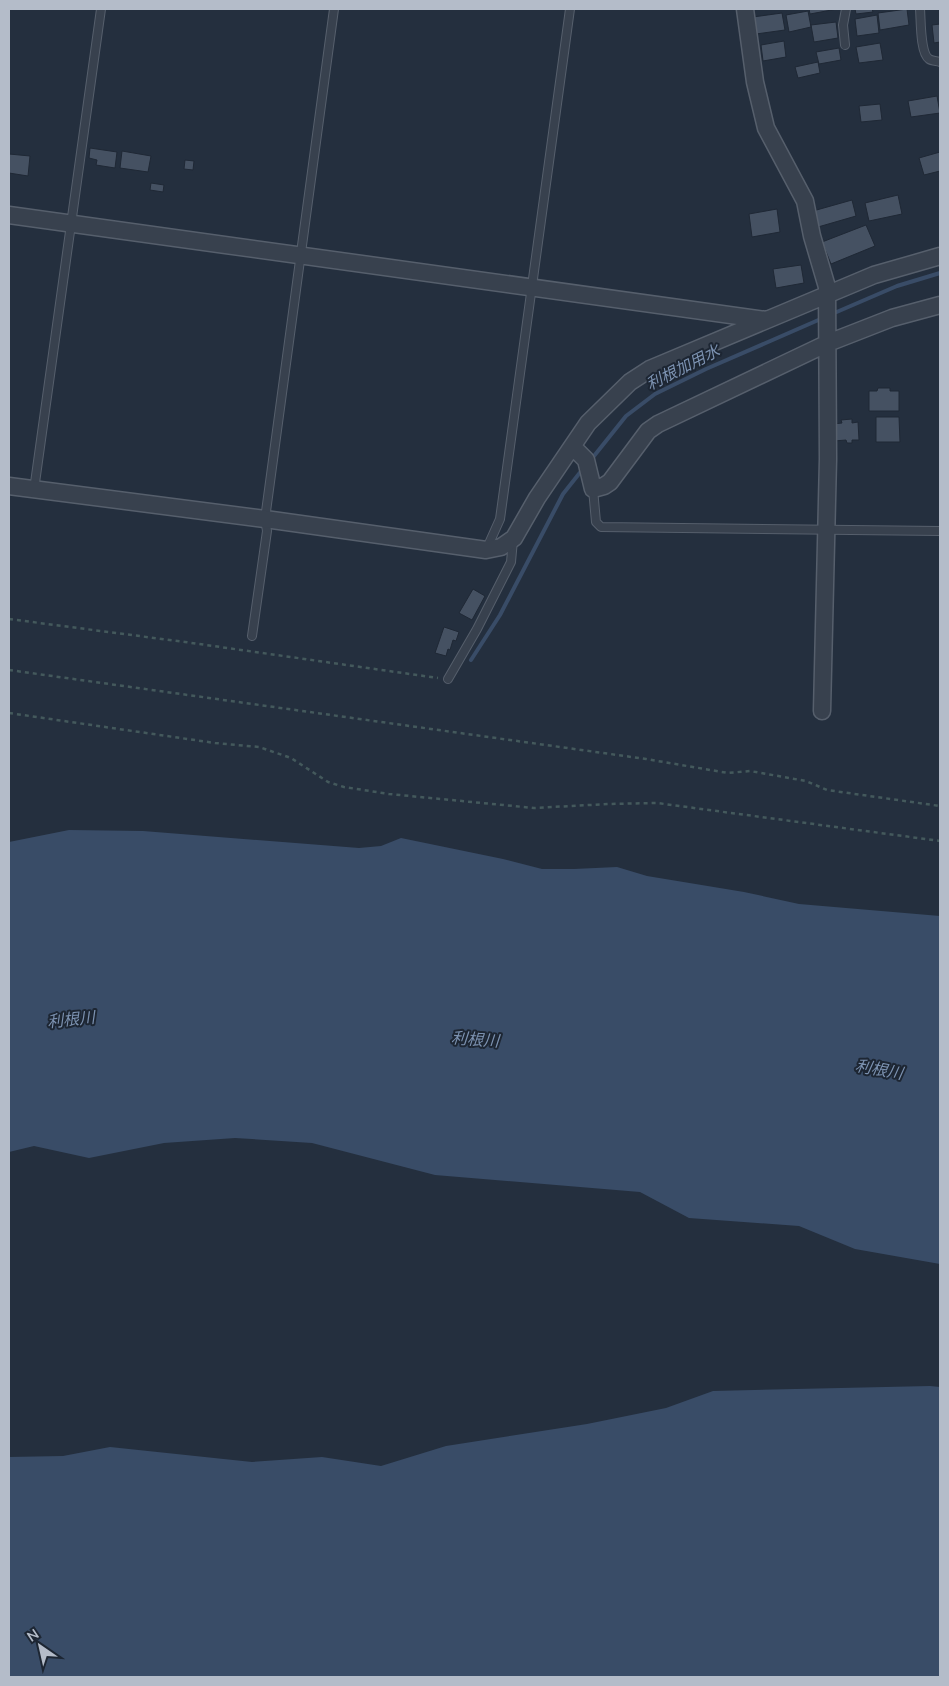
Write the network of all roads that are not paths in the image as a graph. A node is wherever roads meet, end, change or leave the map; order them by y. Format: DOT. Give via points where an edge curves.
graph roads {
  1 [pos="101,9"];
  2 [pos="334,9"];
  3 [pos="570,9"];
  4 [pos="745,9"];
  5 [pos="846,9"];
  6 [pos="920,9"];
  7 [pos="845,44"];
  8 [pos="940,62"];
  9 [pos="9,215"];
  10 [pos="71,224"];
  11 [pos="300,256"];
  12 [pos="940,256"];
  13 [pos="531,288"];
  14 [pos="827,296"];
  15 [pos="940,305"];
  16 [pos="766,320"];
  17 [pos="828,343"];
  18 [pos="573,447"];
  19 [pos="9,486"];
  20 [pos="594,489"];
  21 [pos="34,490"];
  22 [pos="265,519"];
  23 [pos="826,530"];
  24 [pos="940,531"];
  25 [pos="514,538"];
  26 [pos="486,550"];
  27 [pos="252,636"];
  28 [pos="448,679"];
  29 [pos="822,711"];
  1 -- 10 [label="lane"];
  2 -- 11 [label="lane"];
  3 -- 13 [label="lane"];
  4 -- 14 [label="street" via="755,82 766,128 805,200"];
  5 -- 7 [label="lane" via="843,26"];
  6 -- 8 [label="lane" via="925,55"];
  9 -- 10 [label="street"];
  10 -- 11 [label="street"];
  10 -- 21 [label="lane"];
  11 -- 13 [label="street"];
  11 -- 22 [label="lane"];
  12 -- 14 [label="street" via="874,275"];
  13 -- 16 [label="street"];
  13 -- 26 [label="lane" via="500,519"];
  14 -- 16 [label="street"];
  14 -- 17 [label="street"];
  15 -- 17 [label="street" via="892,318"];
  16 -- 18 [label="street" via="650,369 630,382 588,423"];
  17 -- 20 [label="street" via="658,424 648,431 610,482"];
  17 -- 23 [label="street"];
  18 -- 20 [label="street" via="586,460"];
  18 -- 25 [label="street"];
  19 -- 21 [label="street"];
  20 -- 23 [label="lane" via="596,522 601,527"];
  21 -- 22 [label="street"];
  22 -- 26 [label="street"];
  22 -- 27 [label="lane" via="267,530"];
  23 -- 24 [label="lane"];
  23 -- 29 [label="street"];
  25 -- 26 [label="street" via="501,547"];
  25 -- 28 [label="lane" via="511,562"];
}
